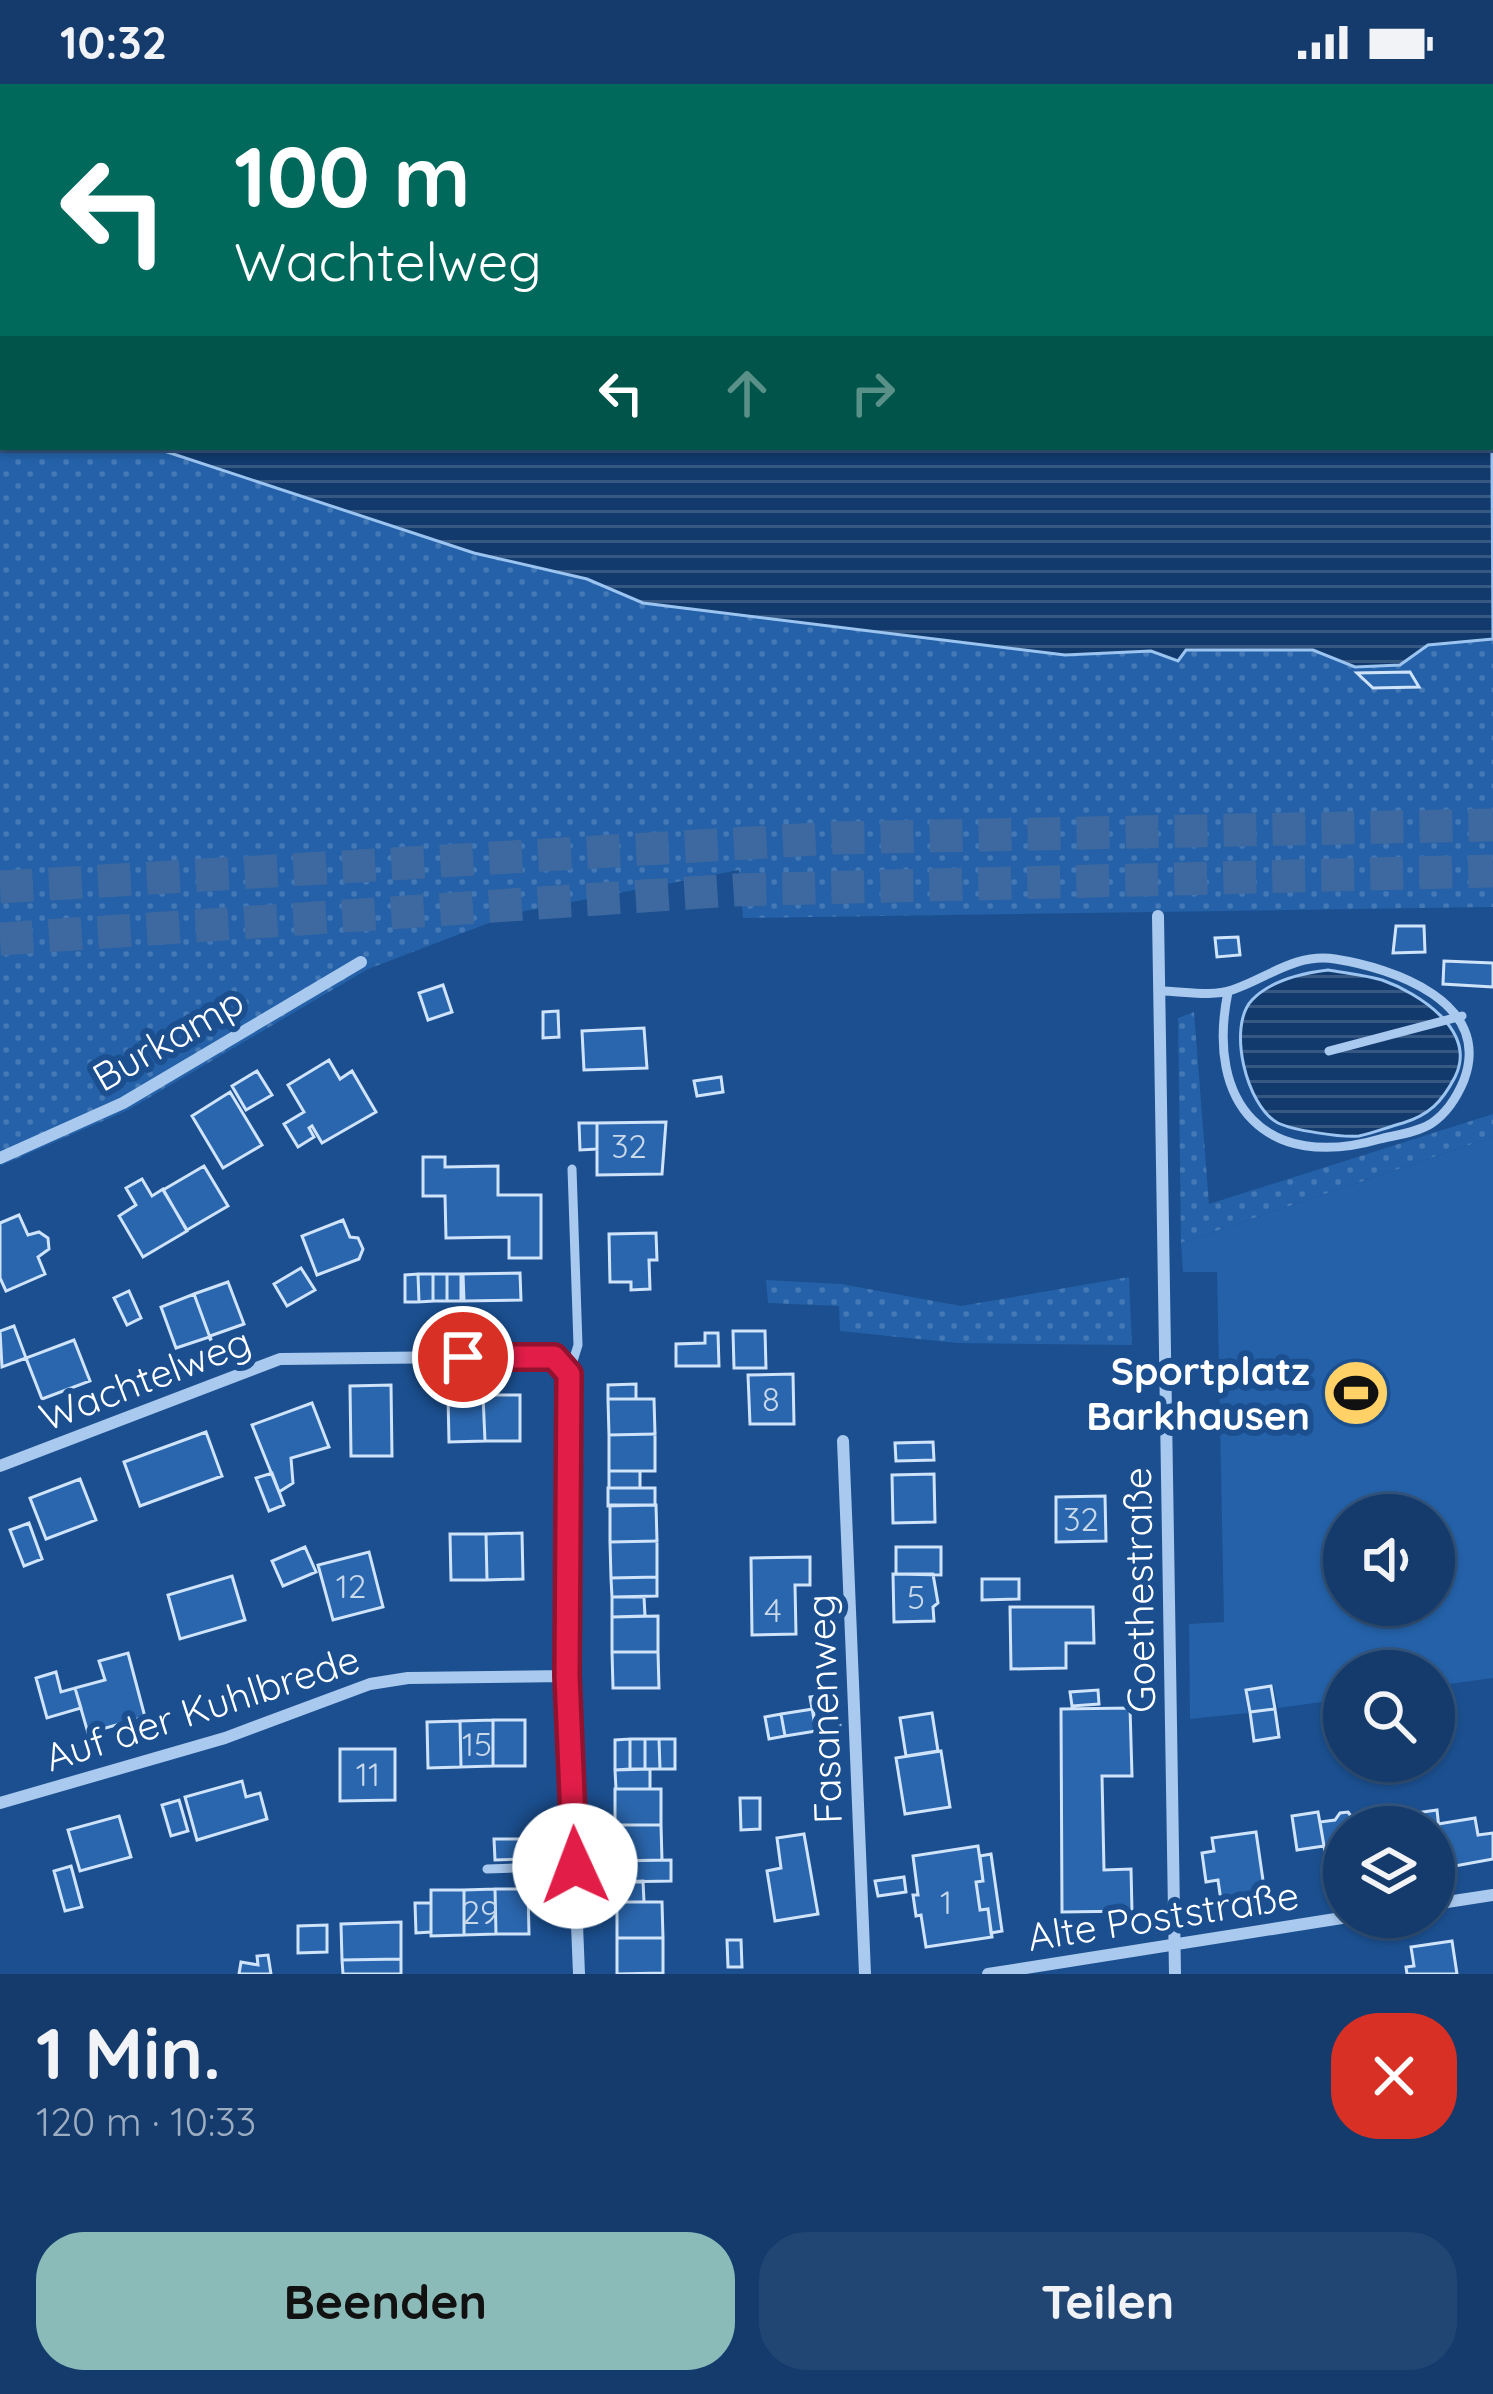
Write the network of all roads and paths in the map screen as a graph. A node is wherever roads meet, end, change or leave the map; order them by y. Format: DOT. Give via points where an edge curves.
graph roads {
  1 [pos="1158,916"];
  2 [pos="361,962"];
  3 [pos="1160,991"];
  4 [pos="1228,992"];
  5 [pos="1462,1016"];
  6 [pos="1329,1051"];
  7 [pos="0,1158"];
  8 [pos="572,1169"];
  9 [pos="569,1374"];
  10 [pos="843,1441"];
  11 [pos="0,1466"];
  12 [pos="567,1676"];
  13 [pos="0,1803"];
  14 [pos="575,1866"];
  15 [pos="487,1869"];
  16 [pos="1493,1894"];
  17 [pos="1455,1900"];
  18 [pos="1323,1921"];
  19 [pos="1174,1944"];
  20 [pos="579,1974"];
  21 [pos="865,1974"];
  22 [pos="988,1974"];
  23 [pos="1174,1974"];
  1 -- 3 [label="street, Goethestraße"];
  2 -- 7 [label="street, Burkamp" via="123,1103"];
  3 -- 4 [label="lane"];
  3 -- 19 [label="street, Goethestraße"];
  4 -- 5 [label="lane" via="1292,962 1328,958 1424,986"];
  4 -- 5 [label="lane" via="1224,1067 1238,1106 1275,1139 1305,1147 1356,1146 1430,1125 1455,1102 1470,1068 1472,1037"];
  5 -- 6 [label="lane"];
  8 -- 9 [label="lane" via="578,1345"];
  9 -- 11 [label="street, Wachtelweg" via="554,1357 280,1359"];
  9 -- 12 [label="street"];
  10 -- 21 [label="street, Fasanenweg"];
  12 -- 13 [label="street, Auf der Kuhlbrede" via="370,1684 225,1738"];
  12 -- 14 [label="street"];
  14 -- 15 [label="lane"];
  14 -- 20 [label="street"];
  16 -- 17 [label="street"];
  18 -- 19 [label="street, Alte Poststraße"];
  19 -- 22 [label="street, Alte Poststraße"];
  19 -- 23 [label="street, Goethestraße"];
}
